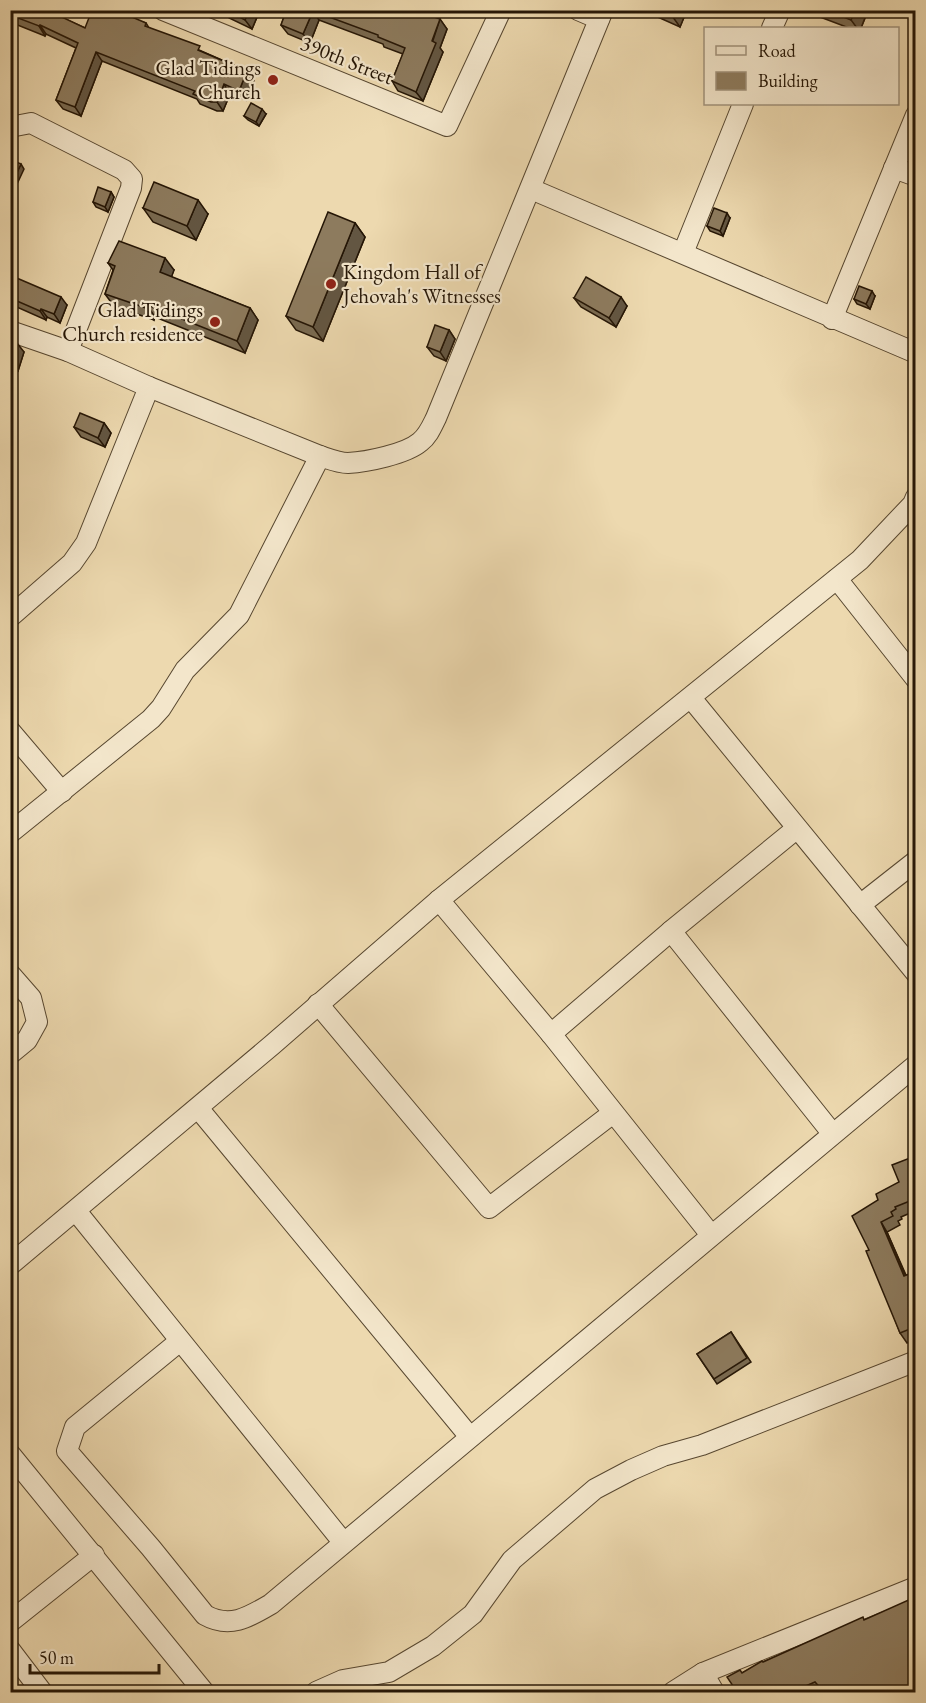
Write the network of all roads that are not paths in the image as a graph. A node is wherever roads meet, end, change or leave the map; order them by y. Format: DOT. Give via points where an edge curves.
graph roads {
  1 [pos="163,10"];
  2 [pos="501,10"];
  3 [pos="578,10"];
  4 [pos="780,10"];
  5 [pos="601,15"];
  6 [pos="772,27"];
  7 [pos="743,105"];
  8 [pos="915,115"];
  9 [pos="10,127"];
  10 [pos="894,168"];
  11 [pos="915,176"];
  12 [pos="531,189"];
  13 [pos="683,254"];
  14 [pos="832,319"];
  15 [pos="10,331"];
  16 [pos="68,351"];
  17 [pos="915,352"];
  18 [pos="149,387"];
  19 [pos="320,456"];
  20 [pos="915,502"];
  21 [pos="837,579"];
  22 [pos="10,617"];
  23 [pos="915,680"];
  24 [pos="691,698"];
  25 [pos="10,731"];
  26 [pos="62,792"];
  27 [pos="796,829"];
  28 [pos="10,833"];
  29 [pos="915,861"];
  30 [pos="439,900"];
  31 [pos="860,906"];
  32 [pos="671,931"];
  33 [pos="10,974"];
  34 [pos="915,974"];
  35 [pos="318,1004"];
  36 [pos="551,1034"];
  37 [pos="10,1054"];
  38 [pos="915,1065"];
  39 [pos="198,1108"];
  40 [pos="613,1113"];
  41 [pos="832,1133"];
  42 [pos="76,1211"];
  43 [pos="711,1235"];
  44 [pos="10,1266"];
  45 [pos="180,1341"];
  46 [pos="915,1361"];
  47 [pos="470,1437"];
  48 [pos="10,1454"];
  49 [pos="343,1542"];
  50 [pos="94,1555"];
  51 [pos="915,1587"];
  52 [pos="10,1622"];
  53 [pos="10,1650"];
  54 [pos="703,1673"];
  55 [pos="42,1692"];
  56 [pos="204,1692"];
  57 [pos="316,1692"];
  58 [pos="673,1692"];
  59 [pos="714,1692"];
  1 -- 2 [label="street, 390th Street" via="447,126"];
  3 -- 5 [label="street"];
  4 -- 6 [label="street"];
  5 -- 12 [label="street"];
  7 -- 13 [label="street"];
  8 -- 10 [label="street"];
  9 -- 16 [label="street" via="31,123 124,170 132,179"];
  10 -- 11 [label="street"];
  10 -- 14 [label="street"];
  12 -- 13 [label="street"];
  12 -- 19 [label="street" via="429,431 420,442 390,455 346,463"];
  13 -- 14 [label="street"];
  14 -- 17 [label="street"];
  15 -- 16 [label="street"];
  16 -- 18 [label="street"];
  18 -- 19 [label="street"];
  18 -- 22 [label="street" via="86,543 72,563"];
  19 -- 26 [label="street" via="239,615 185,670 151,718"];
  20 -- 21 [label="street"];
  21 -- 23 [label="street"];
  21 -- 24 [label="street"];
  24 -- 27 [label="street"];
  24 -- 30 [label="street"];
  25 -- 26 [label="street"];
  26 -- 28 [label="street"];
  27 -- 31 [label="street"];
  27 -- 32 [label="street"];
  29 -- 31 [label="street"];
  30 -- 35 [label="street"];
  30 -- 36 [label="street"];
  31 -- 34 [label="street"];
  32 -- 36 [label="street"];
  32 -- 41 [label="street"];
  33 -- 37 [label="street" via="31,998 37,1022 27,1040"];
  35 -- 39 [label="street"];
  35 -- 40 [label="street" via="489,1209"];
  36 -- 40 [label="street"];
  38 -- 41 [label="street"];
  39 -- 42 [label="street"];
  39 -- 47 [label="street"];
  40 -- 43 [label="street"];
  41 -- 43 [label="street"];
  42 -- 44 [label="street"];
  42 -- 45 [label="street"];
  43 -- 47 [label="street"];
  45 -- 49 [label="street"];
  45 -- 49 [label="street" via="75,1427 67,1452 205,1615 215,1621 230,1623 247,1618 271,1604"];
  46 -- 57 [label="street" via="702,1445 663,1456 595,1489 512,1560 473,1614 433,1646 389,1672 343,1680"];
  47 -- 49 [label="street"];
  48 -- 50 [label="street"];
  50 -- 52 [label="street"];
  50 -- 56 [label="street"];
  51 -- 54 [label="street"];
  53 -- 55 [label="street"];
  54 -- 58 [label="street"];
  54 -- 59 [label="street"];
}
